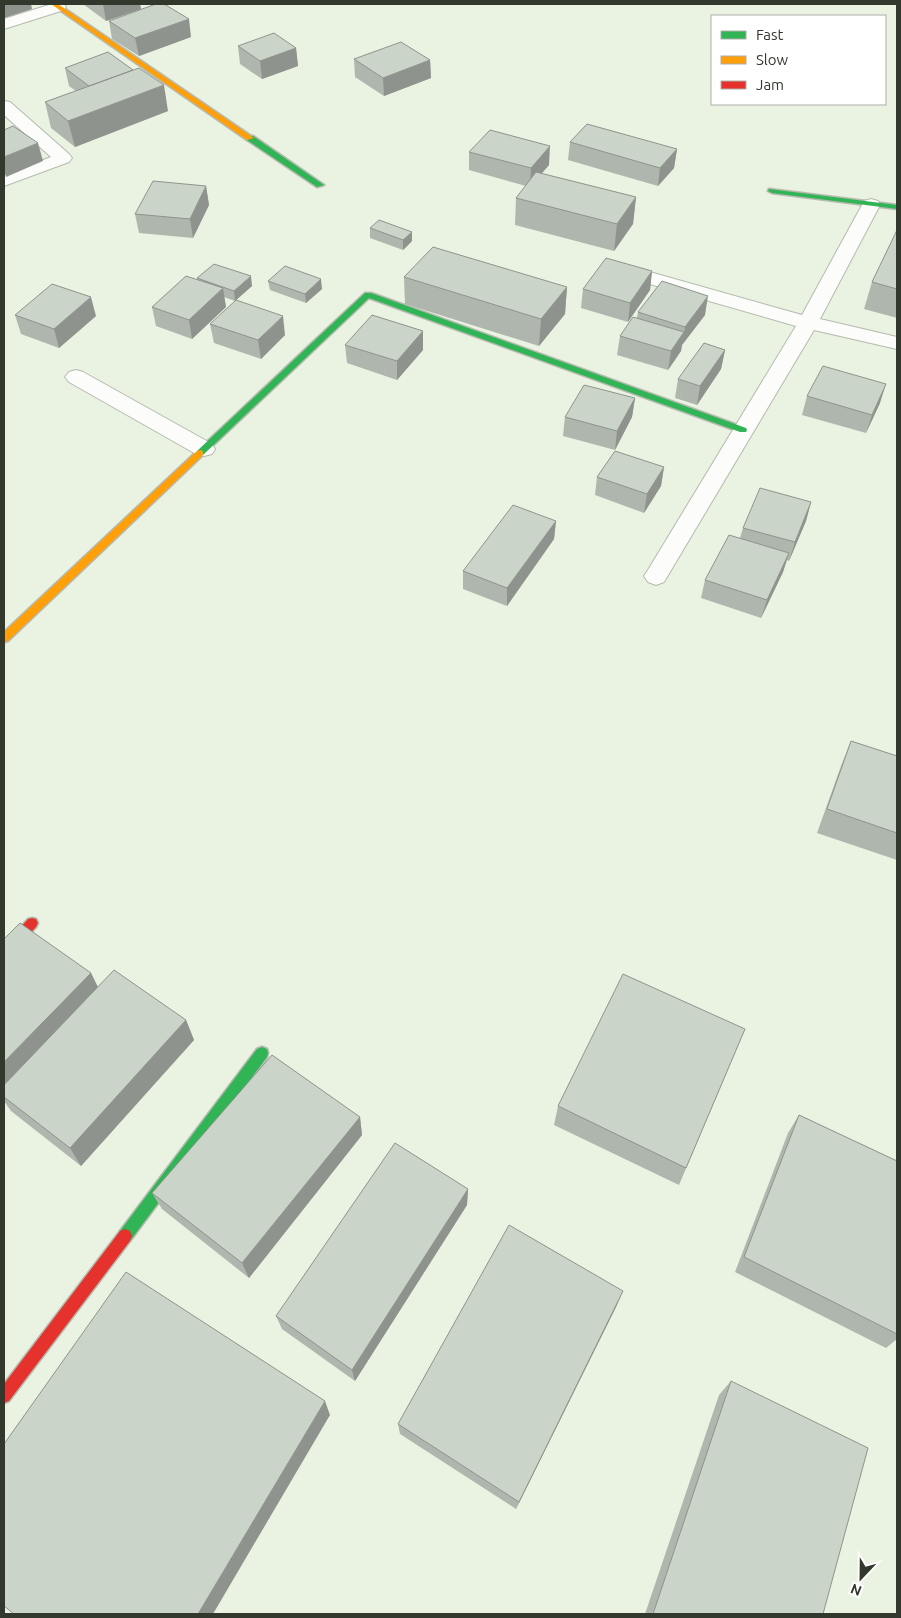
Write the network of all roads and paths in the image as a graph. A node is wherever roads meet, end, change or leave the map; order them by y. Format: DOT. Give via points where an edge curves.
graph roads {
  1 [pos="56,6"];
  2 [pos="4,24"];
  3 [pos="4,106"];
  4 [pos="4,181"];
  5 [pos="320,185"];
  6 [pos="772,192"];
  7 [pos="871,205"];
  8 [pos="897,207"];
  9 [pos="632,273"];
  10 [pos="809,322"];
  11 [pos="897,343"];
  12 [pos="76,377"];
  13 [pos="744,430"];
  14 [pos="204,449"];
  15 [pos="656,576"];
  16 [pos="4,638"];
  17 [pos="32,923"];
  18 [pos="4,954"];
  19 [pos="262,1053"];
  20 [pos="4,1396"];
  1 -- 2 [label="street"];
  1 -- 5 [label="street"];
  3 -- 4 [label="street" via="63,158"];
  6 -- 7 [label="street"];
  7 -- 8 [label="street"];
  7 -- 10 [label="street"];
  9 -- 10 [label="street" via="770,314"];
  10 -- 11 [label="street"];
  10 -- 13 [label="street"];
  12 -- 14 [label="street"];
  13 -- 14 [label="street" via="368,295"];
  13 -- 15 [label="street"];
  14 -- 16 [label="street"];
  17 -- 18 [label="street"];
  19 -- 20 [label="street"];
}
